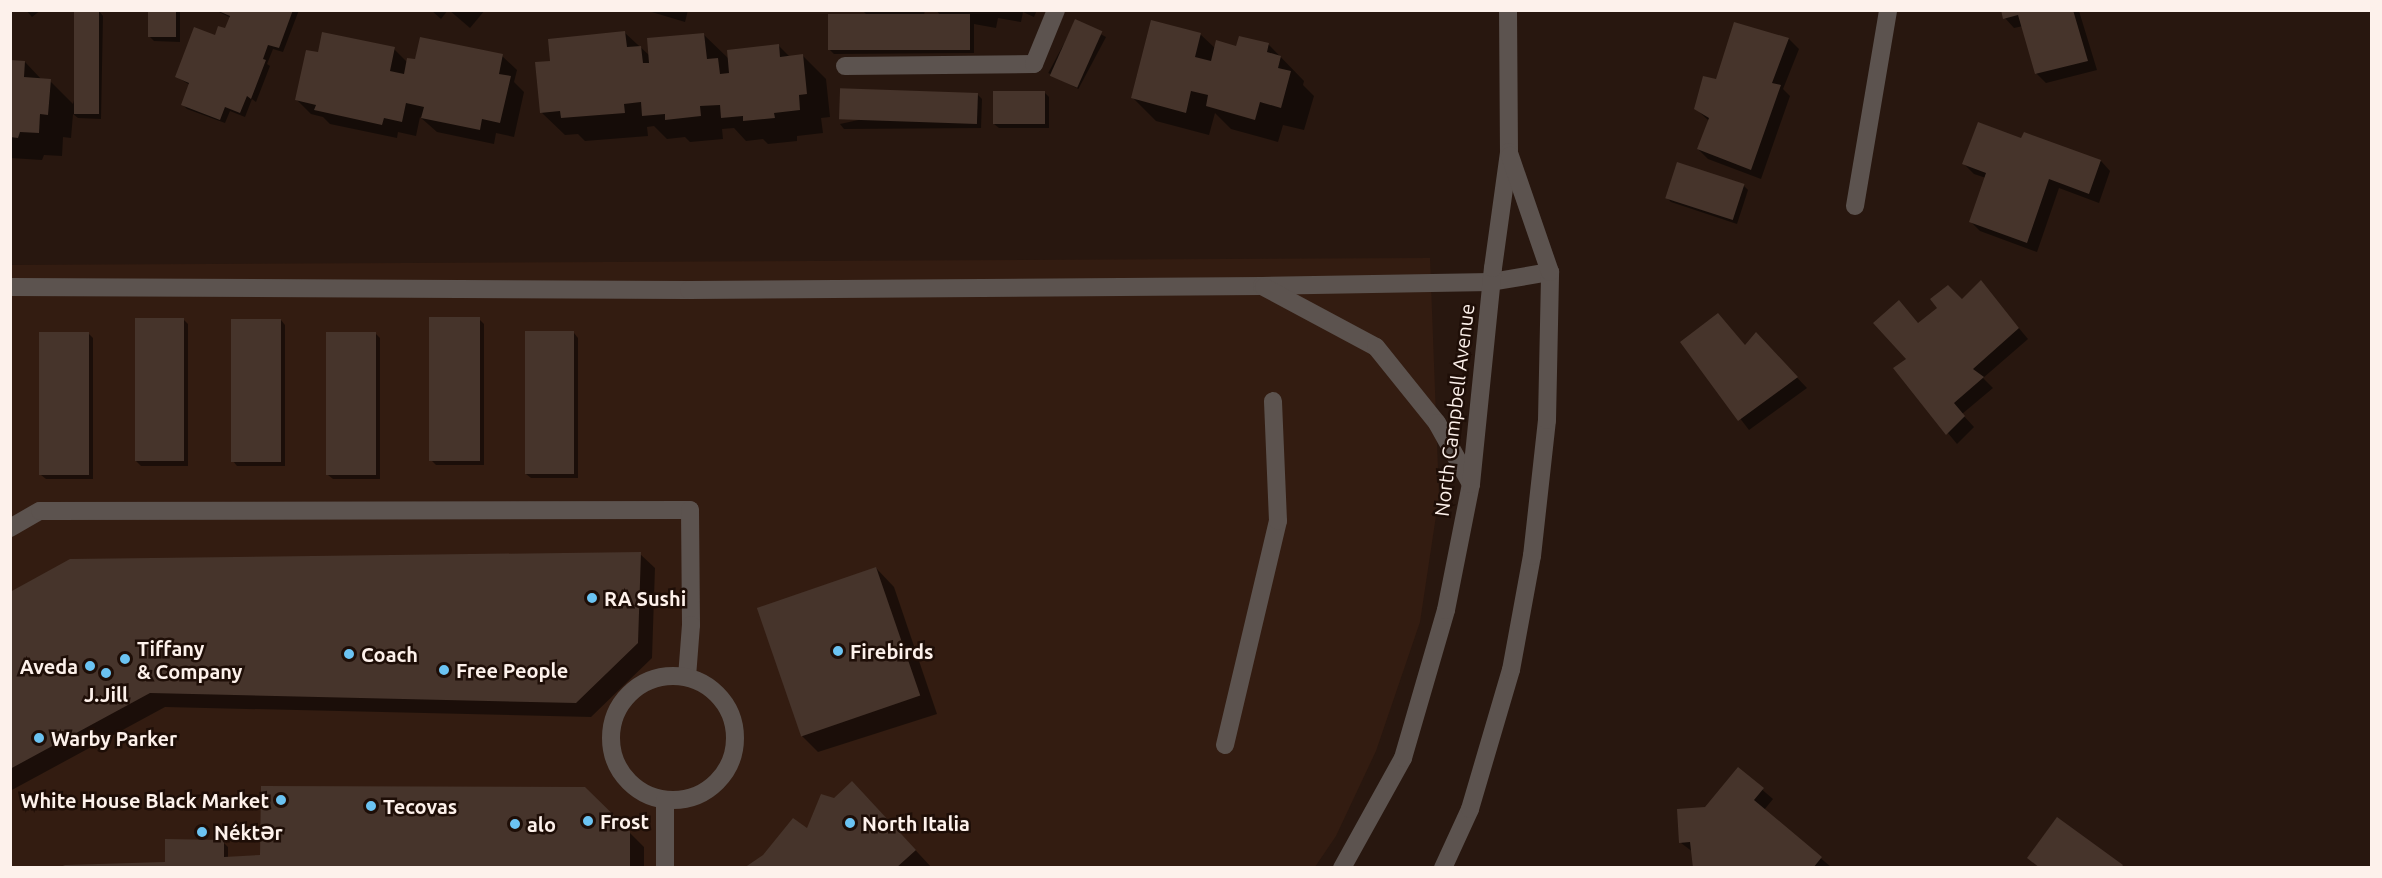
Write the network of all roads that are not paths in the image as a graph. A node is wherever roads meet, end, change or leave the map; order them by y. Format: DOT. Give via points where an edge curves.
graph roads {
  1 [pos="1056,10"];
  2 [pos="1508,10"];
  3 [pos="1888,10"];
  4 [pos="845,66"];
  5 [pos="1509,152"];
  6 [pos="1855,206"];
  7 [pos="1550,272"];
  8 [pos="1491,282"];
  9 [pos="1263,286"];
  10 [pos="10,287"];
  11 [pos="1273,401"];
  12 [pos="1471,484"];
  13 [pos="10,528"];
  14 [pos="687,677"];
  15 [pos="1225,746"];
  16 [pos="665,800"];
  17 [pos="665,867"];
  18 [pos="1342,867"];
  19 [pos="1443,867"];
  1 -- 4 [label="street" via="1034,64"];
  2 -- 5 [label="street, North Campbell Avenue"];
  3 -- 6 [label="street"];
  5 -- 7 [label="street, North Campbell Avenue"];
  5 -- 8 [label="street, North Campbell Avenue"];
  7 -- 8 [label="street"];
  7 -- 19 [label="street, North Campbell Avenue" via="1547,420 1532,556 1510,670 1470,809"];
  8 -- 9 [label="street"];
  8 -- 12 [label="street, North Campbell Avenue"];
  9 -- 10 [label="street" via="701,290"];
  9 -- 12 [label="street" via="1376,347 1437,423"];
  11 -- 15 [label="street" via="1278,521"];
  12 -- 18 [label="street, North Campbell Avenue" via="1446,610 1403,758"];
  13 -- 14 [label="street" via="40,511 690,510 691,625"];
  14 -- 16 [label="street" via="707,685 723,700 736,739 732,760 722,778 706,792 686,800"];
  14 -- 16 [label="street" via="667,676 630,692 618,708 611,728 611,748 623,775 646,795"];
  16 -- 17 [label="street"];
}
